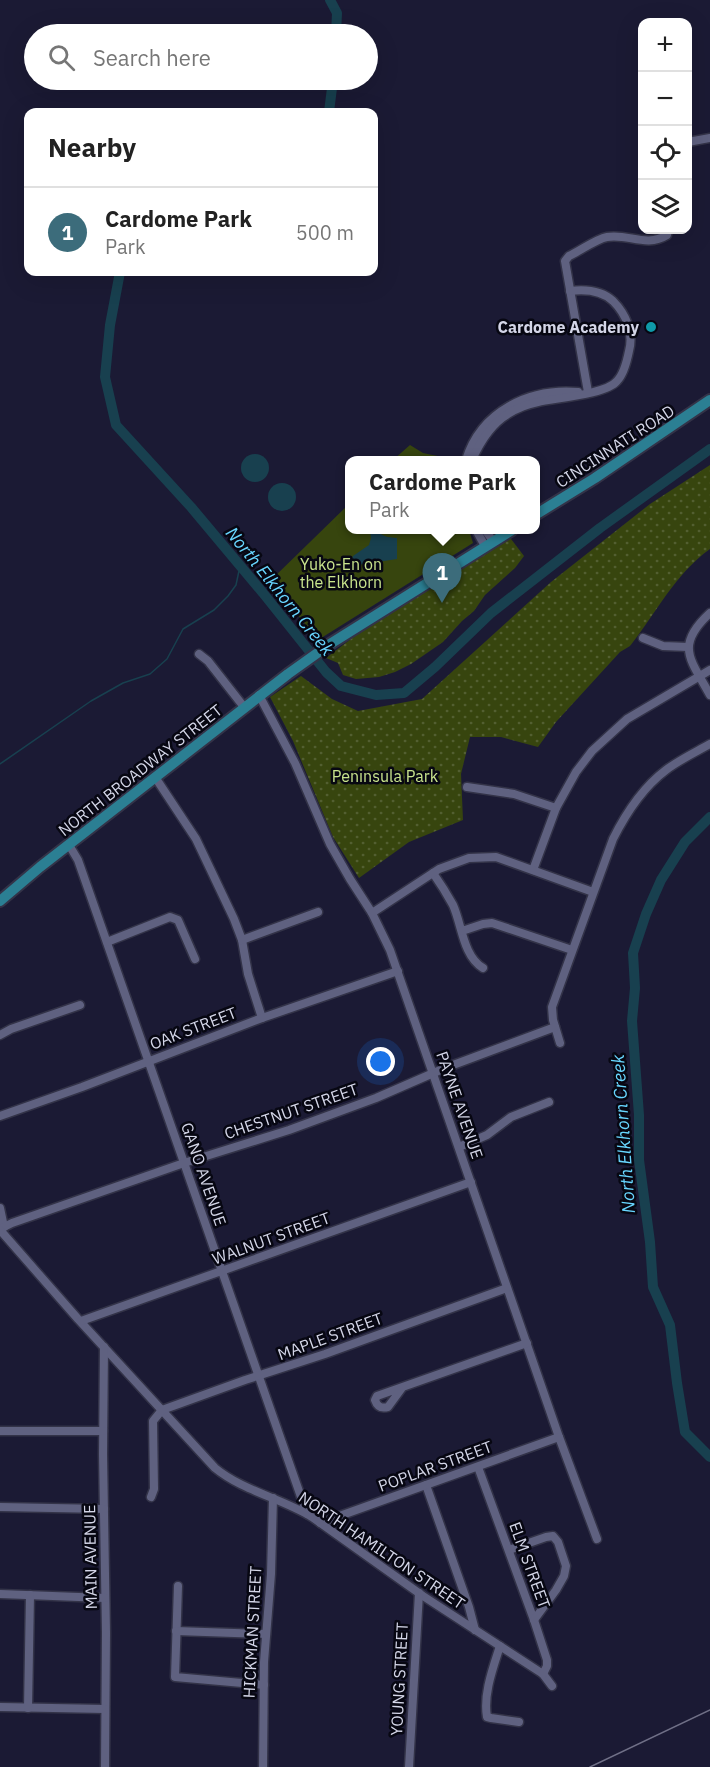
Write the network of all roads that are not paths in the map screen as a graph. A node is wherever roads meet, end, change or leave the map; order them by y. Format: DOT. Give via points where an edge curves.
graph roads {
  1 [pos="710,138"];
  2 [pos="692,141"];
  3 [pos="667,234"];
  4 [pos="570,291"];
  5 [pos="588,393"];
  6 [pos="710,400"];
  7 [pos="468,456"];
  8 [pos="474,456"];
  9 [pos="540,512"];
  10 [pos="480,534"];
  11 [pos="486,534"];
  12 [pos="505,534"];
  13 [pos="489,544"];
  14 [pos="710,613"];
  15 [pos="643,638"];
  16 [pos="688,647"];
  17 [pos="199,654"];
  18 [pos="710,669"];
  19 [pos="699,676"];
  20 [pos="710,695"];
  21 [pos="259,696"];
  22 [pos="244,708"];
  23 [pos="710,744"];
  24 [pos="155,777"];
  25 [pos="467,787"];
  26 [pos="556,808"];
  27 [pos="69,845"];
  28 [pos="533,870"];
  29 [pos="433,873"];
  30 [pos="593,892"];
  31 [pos="0,901"];
  32 [pos="318,912"];
  33 [pos="372,913"];
  34 [pos="462,931"];
  35 [pos="243,940"];
  36 [pos="107,942"];
  37 [pos="572,950"];
  38 [pos="195,959"];
  39 [pos="483,968"];
  40 [pos="398,971"];
  41 [pos="80,1005"];
  42 [pos="262,1018"];
  43 [pos="555,1027"];
  44 [pos="0,1035"];
  45 [pos="560,1043"];
  46 [pos="149,1061"];
  47 [pos="433,1074"];
  48 [pos="549,1102"];
  49 [pos="0,1116"];
  50 [pos="459,1147"];
  51 [pos="184,1163"];
  52 [pos="471,1182"];
  53 [pos="0,1208"];
  54 [pos="2,1228"];
  55 [pos="222,1271"];
  56 [pos="507,1288"];
  57 [pos="81,1321"];
  58 [pos="526,1343"];
  59 [pos="104,1347"];
  60 [pos="259,1377"];
  61 [pos="402,1388"];
  62 [pos="162,1410"];
  63 [pos="0,1431"];
  64 [pos="103,1431"];
  65 [pos="559,1437"];
  66 [pos="478,1467"];
  67 [pos="426,1485"];
  68 [pos="151,1497"];
  69 [pos="273,1498"];
  70 [pos="0,1507"];
  71 [pos="104,1509"];
  72 [pos="307,1514"];
  73 [pos="320,1523"];
  74 [pos="597,1539"];
  75 [pos="509,1550"];
  76 [pos="177,1586"];
  77 [pos="419,1593"];
  78 [pos="0,1594"];
  79 [pos="30,1595"];
  80 [pos="105,1598"];
  81 [pos="534,1620"];
  82 [pos="475,1630"];
  83 [pos="176,1631"];
  84 [pos="266,1634"];
  85 [pos="500,1646"];
  86 [pos="543,1674"];
  87 [pos="264,1685"];
  88 [pos="552,1686"];
  89 [pos="0,1707"];
  90 [pos="28,1708"];
  91 [pos="105,1708"];
  92 [pos="519,1722"];
  93 [pos="105,1767"];
  94 [pos="262,1767"];
  95 [pos="409,1767"];
  1 -- 2 [label="street"];
  3 -- 4 [label="street" via="643,241 605,237 569,256 565,261"];
  4 -- 5 [label="street"];
  4 -- 5 [label="street" via="588,289 607,296 620,308 629,328 631,345 617,382"];
  5 -- 7 [label="street" via="563,392 512,404 482,428"];
  5 -- 8 [label="street" via="536,402 507,414 480,442"];
  6 -- 9 [label="main road, CINCINNATI ROAD"];
  10 -- 13 [label="street"];
  11 -- 13 [label="street"];
  12 -- 13 [label="main road"];
  13 -- 21 [label="main road, NORTH BROADWAY STREET" via="330,644"];
  14 -- 16 [label="street" via="696,629"];
  15 -- 16 [label="street" via="663,646"];
  16 -- 19 [label="street"];
  17 -- 22 [label="street" via="208,660"];
  18 -- 19 [label="street"];
  19 -- 20 [label="street"];
  19 -- 26 [label="street" via="620,725 586,758"];
  21 -- 22 [label="main road, NORTH BROADWAY STREET"];
  21 -- 33 [label="street, PAYNE AVENUE" via="339,860"];
  22 -- 24 [label="main road, NORTH BROADWAY STREET"];
  23 -- 30 [label="street" via="666,770 640,794 613,839"];
  24 -- 27 [label="main road, NORTH BROADWAY STREET"];
  24 -- 35 [label="street" via="196,839"];
  25 -- 26 [label="street" via="514,794"];
  26 -- 28 [label="street"];
  27 -- 31 [label="main road, NORTH BROADWAY STREET"];
  27 -- 36 [label="street, GANO AVENUE"];
  28 -- 29 [label="street" via="496,857 484,857 453,862"];
  28 -- 30 [label="street"];
  29 -- 33 [label="street"];
  29 -- 34 [label="street"];
  30 -- 37 [label="street"];
  32 -- 35 [label="street"];
  33 -- 40 [label="street, PAYNE AVENUE"];
  34 -- 37 [label="street" via="492,923"];
  34 -- 39 [label="street" via="472,958"];
  35 -- 42 [label="street" via="248,974"];
  36 -- 38 [label="street" via="170,916 178,920"];
  36 -- 46 [label="street, GANO AVENUE"];
  37 -- 43 [label="street" via="552,1007"];
  40 -- 42 [label="street, OAK STREET"];
  40 -- 47 [label="street, PAYNE AVENUE"];
  41 -- 44 [label="street"];
  42 -- 46 [label="street, OAK STREET"];
  43 -- 45 [label="street"];
  43 -- 47 [label="street, CHESTNUT STREET"];
  46 -- 49 [label="street, OAK STREET"];
  46 -- 51 [label="street, GANO AVENUE"];
  47 -- 50 [label="street, PAYNE AVENUE"];
  47 -- 51 [label="street, CHESTNUT STREET" via="289,1130"];
  48 -- 50 [label="street" via="511,1117 487,1135"];
  50 -- 52 [label="street, PAYNE AVENUE"];
  51 -- 54 [label="street, CHESTNUT STREET"];
  51 -- 55 [label="street, GANO AVENUE"];
  52 -- 55 [label="street, WALNUT STREET"];
  52 -- 56 [label="street, PAYNE AVENUE"];
  53 -- 54 [label="street"];
  54 -- 57 [label="street, NORTH HAMILTON STREET"];
  55 -- 57 [label="street, WALNUT STREET"];
  55 -- 60 [label="street, GANO AVENUE"];
  56 -- 58 [label="street, PAYNE AVENUE"];
  56 -- 60 [label="street, MAPLE STREET"];
  57 -- 59 [label="street, NORTH HAMILTON STREET"];
  58 -- 61 [label="street"];
  58 -- 65 [label="street, PAYNE AVENUE"];
  59 -- 62 [label="street, NORTH HAMILTON STREET"];
  59 -- 64 [label="street, MAIN AVENUE"];
  60 -- 62 [label="street, MAPLE STREET"];
  60 -- 72 [label="street, GANO AVENUE"];
  62 -- 68 [label="street" via="153,1421"];
  62 -- 69 [label="street, NORTH HAMILTON STREET" via="214,1468"];
  63 -- 64 [label="street"];
  64 -- 71 [label="street, MAIN AVENUE"];
  65 -- 66 [label="street, POPLAR STREET"];
  65 -- 74 [label="street, PAYNE AVENUE"];
  66 -- 67 [label="street, POPLAR STREET"];
  66 -- 75 [label="street, ELM STREET"];
  67 -- 73 [label="street, POPLAR STREET"];
  67 -- 82 [label="street"];
  69 -- 72 [label="street, NORTH HAMILTON STREET"];
  69 -- 84 [label="street, HICKMAN STREET"];
  70 -- 71 [label="street"];
  71 -- 80 [label="street, MAIN AVENUE"];
  72 -- 73 [label="street, NORTH HAMILTON STREET"];
  73 -- 77 [label="street, NORTH HAMILTON STREET"];
  75 -- 81 [label="street, ELM STREET"];
  75 -- 81 [label="street" via="553,1536 563,1555 564,1576"];
  76 -- 83 [label="street"];
  77 -- 82 [label="street, NORTH HAMILTON STREET"];
  77 -- 95 [label="street, YOUNG STREET"];
  78 -- 79 [label="street"];
  79 -- 80 [label="street"];
  79 -- 90 [label="street"];
  80 -- 91 [label="street, MAIN AVENUE"];
  81 -- 86 [label="street, ELM STREET" via="547,1660"];
  82 -- 85 [label="street, NORTH HAMILTON STREET"];
  83 -- 84 [label="street"];
  83 -- 87 [label="street" via="175,1677"];
  84 -- 87 [label="street, HICKMAN STREET"];
  85 -- 86 [label="street, NORTH HAMILTON STREET"];
  85 -- 92 [label="street" via="486,1713 487,1717"];
  86 -- 88 [label="street, NORTH HAMILTON STREET"];
  87 -- 94 [label="street, HICKMAN STREET"];
  89 -- 90 [label="street"];
  90 -- 91 [label="street"];
  91 -- 93 [label="street, MAIN AVENUE"];
}
